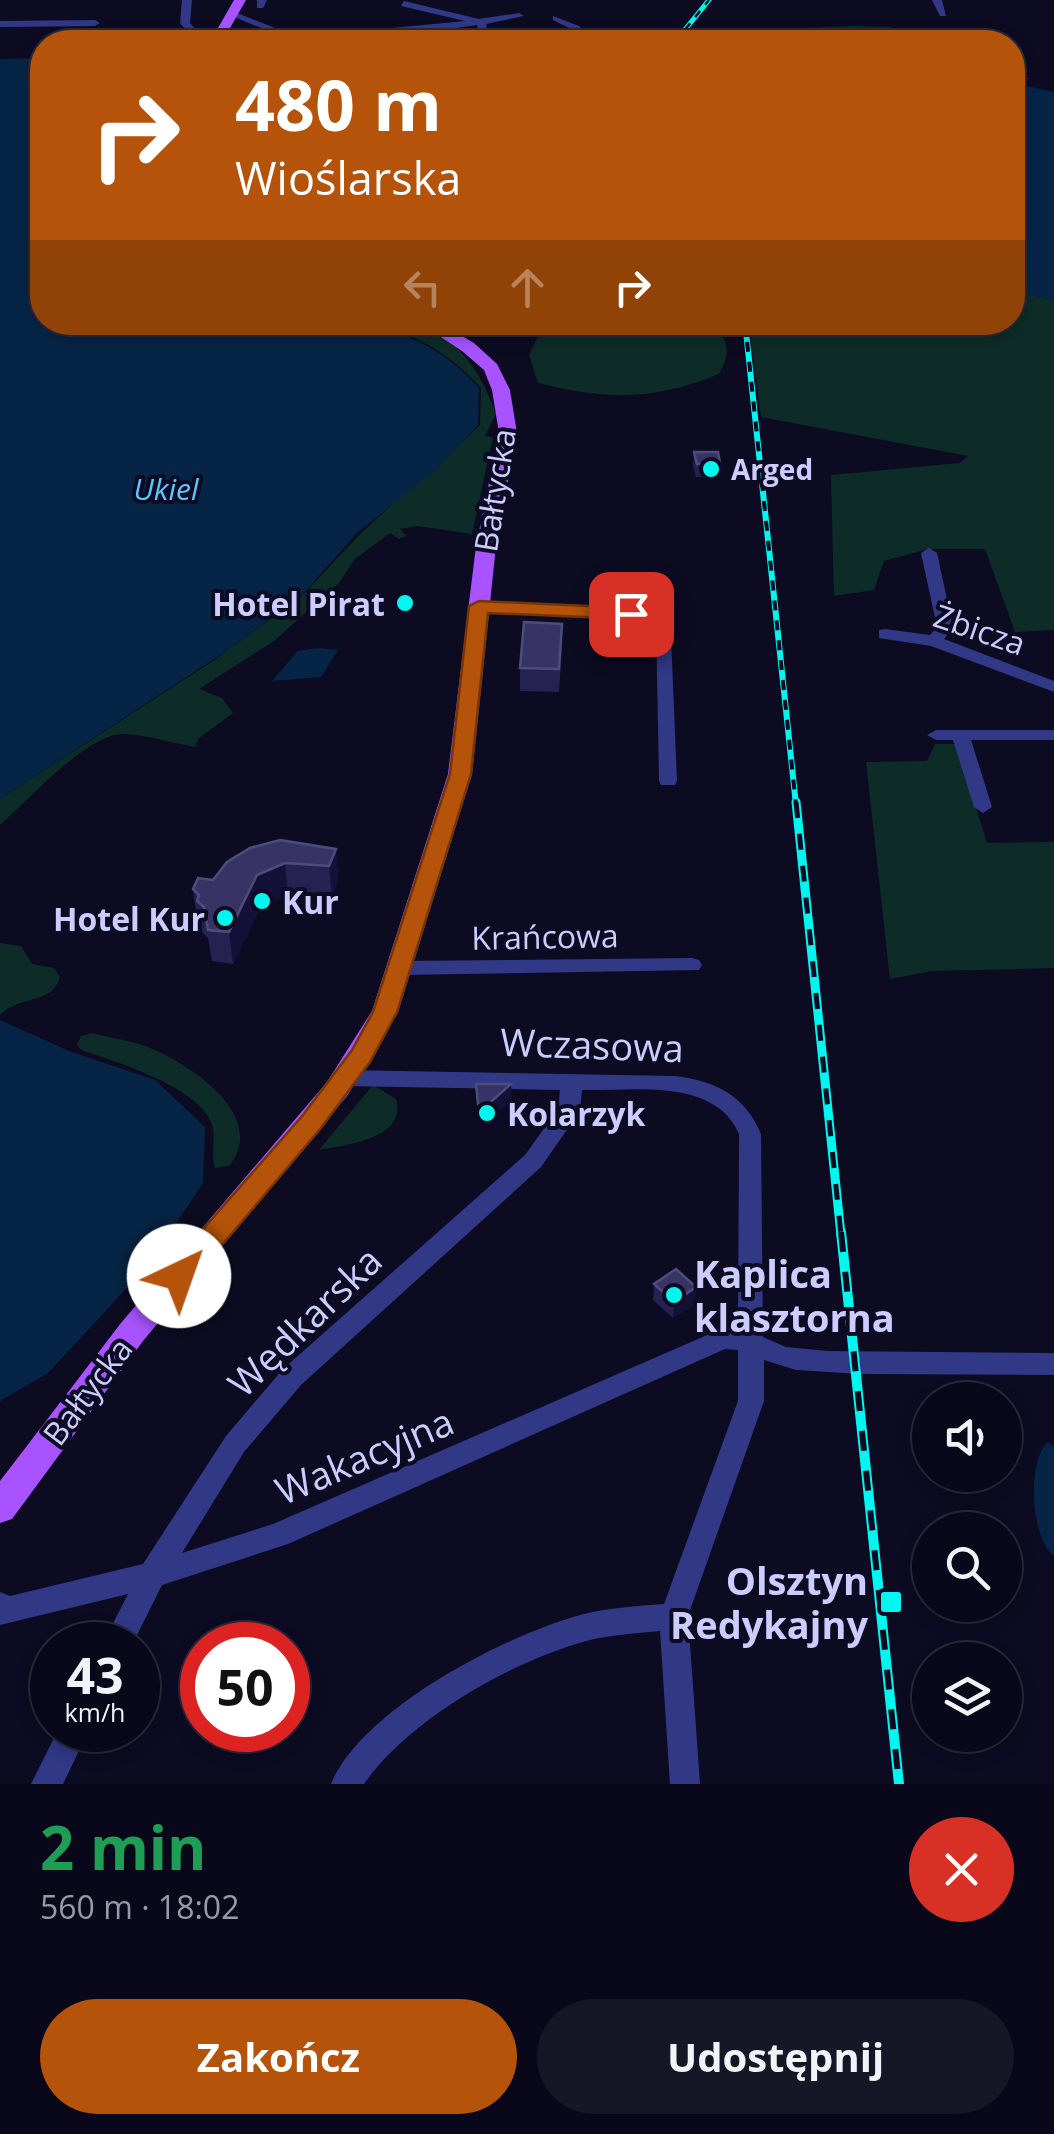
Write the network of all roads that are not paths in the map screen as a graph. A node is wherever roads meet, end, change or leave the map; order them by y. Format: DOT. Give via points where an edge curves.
graph roads {
  1 [pos="187,0"];
  2 [pos="240,0"];
  3 [pos="937,0"];
  4 [pos="404,4"];
  5 [pos="50,8"];
  6 [pos="943,14"];
  7 [pos="234,15"];
  8 [pos="519,16"];
  9 [pos="556,18"];
  10 [pos="481,22"];
  11 [pos="95,23"];
  12 [pos="0,24"];
  13 [pos="41,24"];
  14 [pos="190,30"];
  15 [pos="224,30"];
  16 [pos="272,30"];
  17 [pos="430,30"];
  18 [pos="482,30"];
  19 [pos="578,30"];
  20 [pos="446,335"];
  21 [pos="929,552"];
  22 [pos="479,606"];
  23 [pos="885,634"];
  24 [pos="934,641"];
  25 [pos="1054,688"];
  26 [pos="936,734"];
  27 [pos="1054,735"];
  28 [pos="961,736"];
  29 [pos="668,781"];
  30 [pos="983,807"];
  31 [pos="692,965"];
  32 [pos="401,968"];
  33 [pos="345,1078"];
  34 [pos="572,1081"];
  35 [pos="752,1342"];
  36 [pos="1054,1364"];
  37 [pos="0,1508"];
  38 [pos="152,1575"];
  39 [pos="0,1605"];
  40 [pos="674,1616"];
  41 [pos="128,1622"];
  42 [pos="63,1752"];
  43 [pos="46,1784"];
  44 [pos="346,1784"];
  45 [pos="686,1784"];
  1 -- 14 [label="street"];
  2 -- 7 [label="main road"];
  3 -- 6 [label="street"];
  4 -- 10 [label="street"];
  5 -- 13 [label="street"];
  7 -- 15 [label="main road"];
  7 -- 16 [label="street"];
  8 -- 10 [label="street"];
  9 -- 19 [label="street"];
  10 -- 17 [label="street"];
  10 -- 18 [label="street"];
  11 -- 13 [label="street"];
  12 -- 13 [label="street"];
  20 -- 22 [label="main road, Bałtycka" via="486,362 505,407 508,442"];
  21 -- 24 [label="street" via="945,628"];
  22 -- 29 [label="street" via="664,616"];
  22 -- 32 [label="main road, Bałtycka" via="460,774"];
  23 -- 24 [label="street, Żbicza"];
  24 -- 25 [label="street, Żbicza"];
  26 -- 28 [label="street"];
  27 -- 28 [label="street"];
  28 -- 30 [label="street"];
  31 -- 32 [label="street, Krańcowa"];
  32 -- 33 [label="main road, Bałtycka" via="380,1022"];
  33 -- 34 [label="street, Wczasowa"];
  33 -- 37 [label="main road, Bałtycka" via="132,1332"];
  34 -- 35 [label="street, Wczasowa" via="699,1086 746,1121"];
  34 -- 38 [label="street, Wędkarska" via="568,1111 553,1138 292,1377 235,1444"];
  35 -- 36 [label="street" via="794,1359"];
  35 -- 38 [label="street, Wakacyjna" via="714,1342 278,1536"];
  35 -- 40 [label="street, Wczasowa" via="748,1412"];
  38 -- 39 [label="street, Wakacyjna" via="1,1612"];
  38 -- 41 [label="street, Wędkarska"];
  40 -- 44 [label="street" via="570,1632 455,1684 395,1729"];
  40 -- 45 [label="street, Wczasowa"];
  42 -- 43 [label="street"];
}
